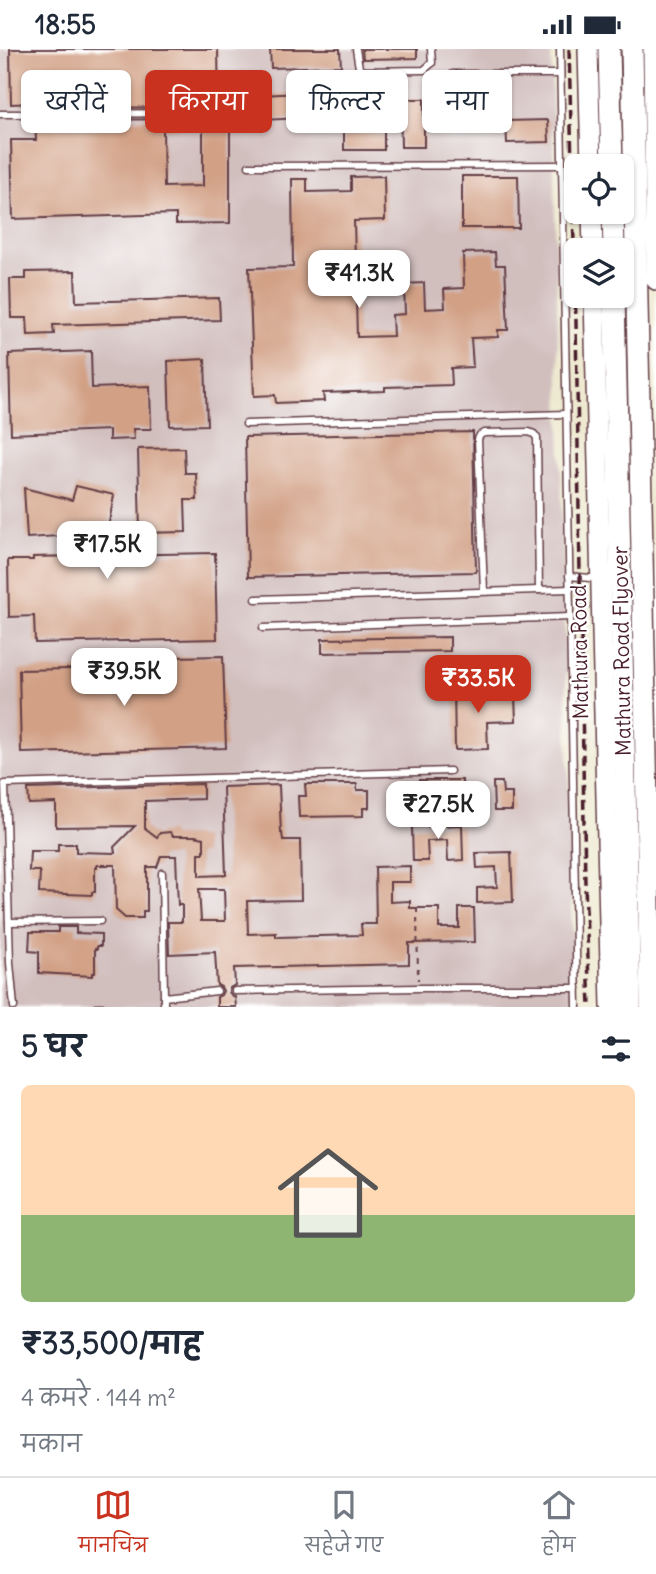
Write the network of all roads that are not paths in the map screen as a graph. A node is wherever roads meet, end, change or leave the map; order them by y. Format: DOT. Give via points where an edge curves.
graph roads {
  1 [pos="356,49"];
  2 [pos="431,49"];
  3 [pos="560,49"];
  4 [pos="588,49"];
  5 [pos="609,49"];
  6 [pos="632,49"];
  7 [pos="653,49"];
  8 [pos="512,74"];
  9 [pos="560,74"];
  10 [pos="145,113"];
  11 [pos="0,114"];
  12 [pos="591,154"];
  13 [pos="612,154"];
  14 [pos="562,165"];
  15 [pos="249,166"];
  16 [pos="655,177"];
  17 [pos="656,280"];
  18 [pos="594,308"];
  19 [pos="614,308"];
  20 [pos="566,414"];
  21 [pos="246,424"];
  22 [pos="569,576"];
  23 [pos="601,579"];
  24 [pos="570,589"];
  25 [pos="539,590"];
  26 [pos="484,591"];
  27 [pos="256,599"];
  28 [pos="570,617"];
  29 [pos="263,628"];
  30 [pos="450,771"];
  31 [pos="162,873"];
  32 [pos="100,921"];
  33 [pos="9,922"];
  34 [pos="577,988"];
  35 [pos="217,991"];
  36 [pos="235,991"];
  37 [pos="164,997"];
  38 [pos="14,1007"];
  39 [pos="164,1007"];
  40 [pos="577,1007"];
  41 [pos="611,1007"];
  42 [pos="629,1007"];
  43 [pos="651,1007"];
  1 -- 2 [label="lane" via="363,71 424,70 432,63"];
  3 -- 9 [label="lane"];
  4 -- 12 [label="main road"];
  5 -- 13 [label="highway"];
  6 -- 43 [label="highway, Mathura Road Flyover"];
  7 -- 16 [label="main road"];
  8 -- 9 [label="lane"];
  9 -- 14 [label="lane"];
  10 -- 11 [label="lane"];
  14 -- 15 [label="lane"];
  14 -- 20 [label="lane"];
  16 -- 17 [label="main road"];
  18 -- 23 [label="main road, Mathura Road"];
  19 -- 42 [label="highway, Mathura Road Flyover"];
  20 -- 21 [label="lane"];
  20 -- 22 [label="lane"];
  22 -- 23 [label="lane"];
  22 -- 24 [label="lane"];
  23 -- 41 [label="main road, Mathura Road"];
  24 -- 25 [label="lane"];
  24 -- 28 [label="lane"];
  25 -- 26 [label="lane"];
  25 -- 26 [label="lane" via="537,438 529,432 484,433 478,439"];
  26 -- 27 [label="lane"];
  28 -- 29 [label="lane"];
  28 -- 34 [label="lane"];
  30 -- 33 [label="lane" via="5,784"];
  31 -- 37 [label="lane"];
  32 -- 33 [label="lane"];
  33 -- 38 [label="lane"];
  34 -- 36 [label="lane"];
  34 -- 40 [label="lane"];
  35 -- 37 [label="lane"];
  37 -- 39 [label="lane"];
}
